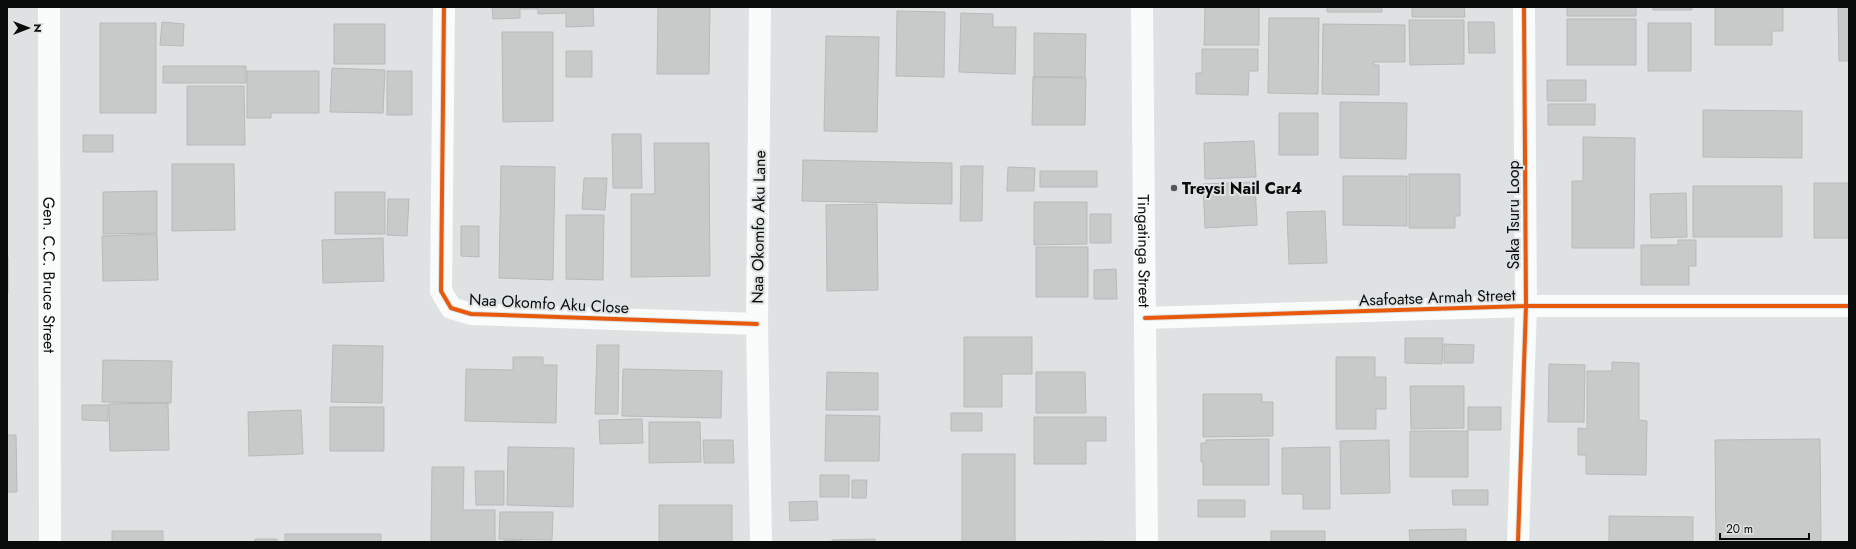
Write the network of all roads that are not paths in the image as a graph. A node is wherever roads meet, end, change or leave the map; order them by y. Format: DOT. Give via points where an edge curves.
graph roads {
  1 [pos="49,7"];
  2 [pos="444,7"];
  3 [pos="760,7"];
  4 [pos="1142,7"];
  5 [pos="1524,7"];
  6 [pos="1526,306"];
  7 [pos="1849,306"];
  8 [pos="1145,318"];
  9 [pos="757,324"];
  10 [pos="50,542"];
  11 [pos="761,542"];
  12 [pos="1147,542"];
  13 [pos="1518,542"];
  1 -- 10 [label="street, Gen. C.C. Bruce Street"];
  2 -- 9 [label="street, Naa Okomfo Aku Close" via="441,291 451,308 471,314"];
  3 -- 9 [label="street, Naa Okomfo Aku Lane"];
  4 -- 8 [label="street, Tingatinga Street"];
  5 -- 6 [label="street, Saka Tsuru Loop"];
  6 -- 7 [label="street, Asafoatse Armah Street"];
  6 -- 8 [label="street, Asafoatse Armah Street"];
  6 -- 13 [label="street, Saka Tsuru Loop"];
  8 -- 12 [label="street, Tingatinga Street"];
  9 -- 11 [label="street, Naa Okomfo Aku Lane"];
}
